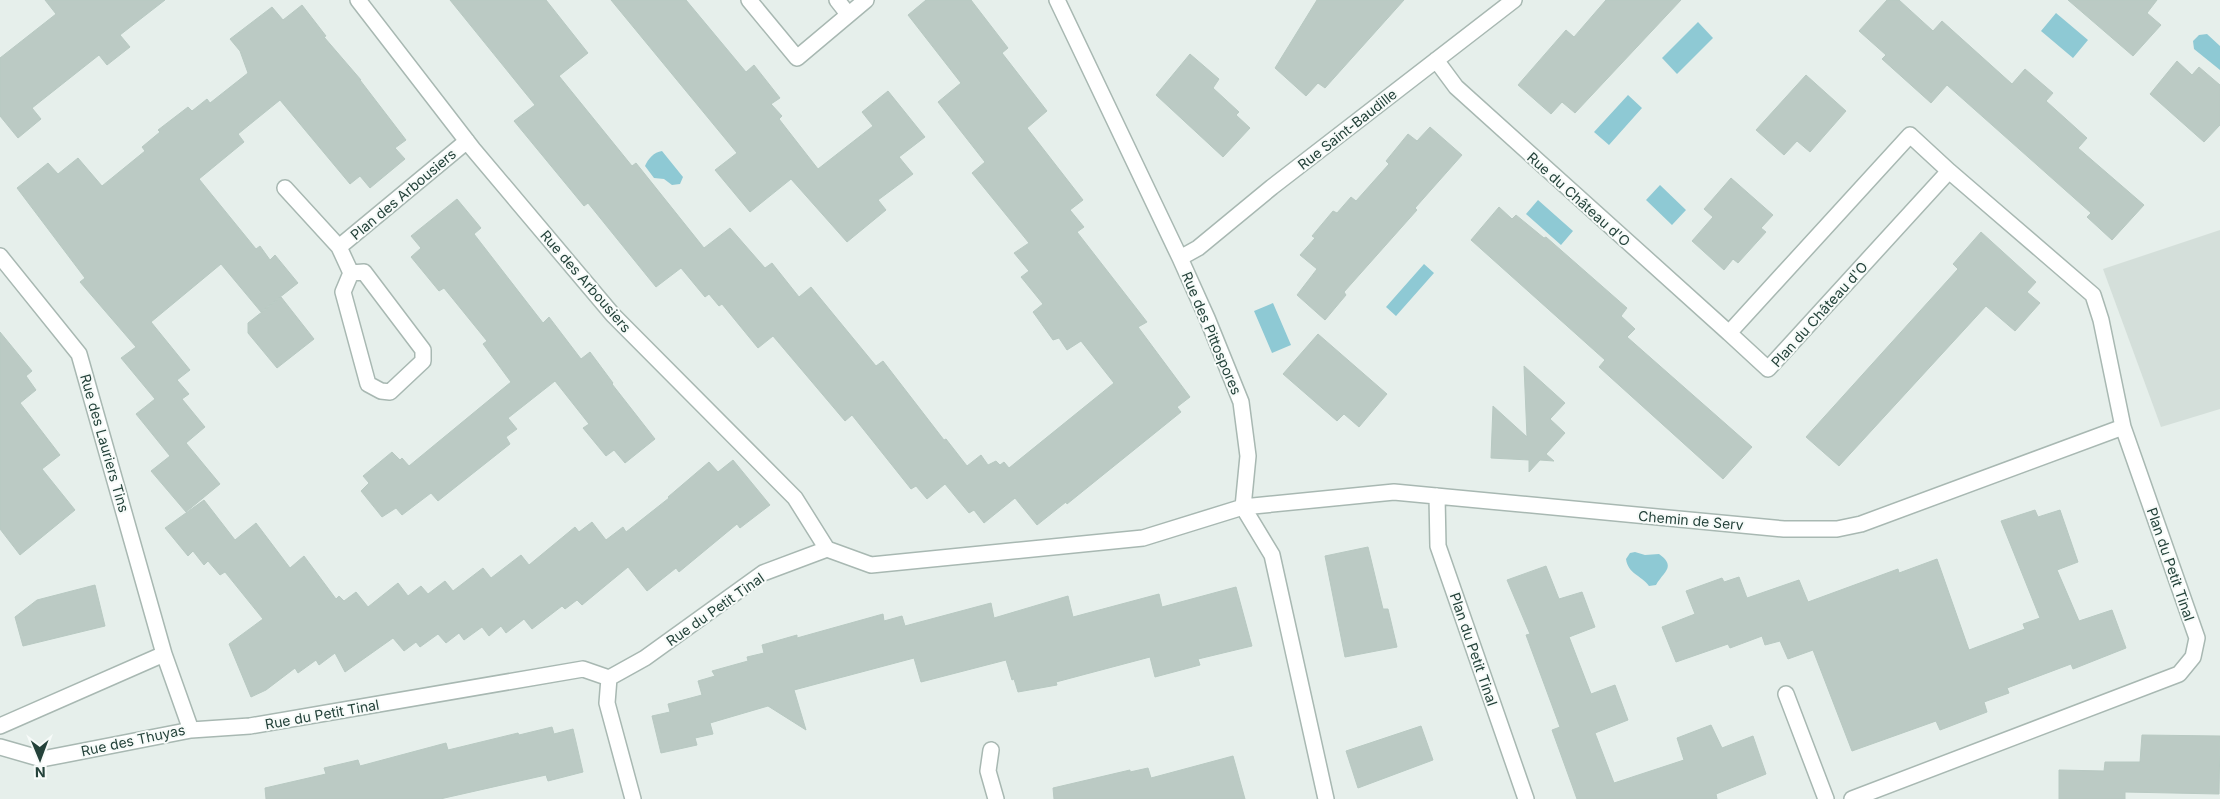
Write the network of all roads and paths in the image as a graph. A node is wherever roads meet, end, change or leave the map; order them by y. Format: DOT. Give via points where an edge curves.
graph roads {
  1 [pos="358,0"];
  2 [pos="749,0"];
  3 [pos="837,0"];
  4 [pos="866,0"];
  5 [pos="1056,0"];
  6 [pos="1514,0"];
  7 [pos="848,14"];
  8 [pos="1436,60"];
  9 [pos="466,141"];
  10 [pos="1950,171"];
  11 [pos="285,188"];
  12 [pos="339,247"];
  13 [pos="0,256"];
  14 [pos="1180,258"];
  15 [pos="351,273"];
  16 [pos="1729,333"];
  17 [pos="2123,427"];
  18 [pos="1437,496"];
  19 [pos="1243,508"];
  20 [pos="827,549"];
  21 [pos="164,654"];
  22 [pos="609,678"];
  23 [pos="1786,694"];
  24 [pos="0,726"];
  25 [pos="191,730"];
  26 [pos="0,748"];
  27 [pos="991,750"];
  28 [pos="633,799"];
  29 [pos="996,799"];
  30 [pos="1326,799"];
  31 [pos="1526,799"];
  32 [pos="1826,799"];
  33 [pos="1852,799"];
  1 -- 9 [label="street, Rue des Arbousiers"];
  2 -- 7 [label="street" via="797,58"];
  3 -- 7 [label="street"];
  4 -- 7 [label="street"];
  5 -- 14 [label="street, Rue des Pittospores"];
  6 -- 8 [label="street, Rue Saint-Baudille"];
  8 -- 14 [label="street, Rue Saint-Baudille" via="1198,248"];
  8 -- 16 [label="street, Rue du Château d'O" via="1456,87"];
  9 -- 12 [label="street, Plan des Arbousiers"];
  9 -- 20 [label="street, Rue des Arbousiers" via="613,315 795,498"];
  10 -- 16 [label="street" via="1910,135"];
  10 -- 16 [label="street, Plan du Château d'O" via="1768,370"];
  10 -- 17 [label="street, Plan du Petit Tinal" via="2093,295"];
  11 -- 12 [label="street, Plan des Arbousiers"];
  12 -- 15 [label="street, Plan des Arbousiers"];
  13 -- 21 [label="street, Rue des Lauriers Tins" via="79,354"];
  14 -- 19 [label="street, Rue des Pittospores" via="1241,402 1248,456"];
  15 -- 15 [label="street" via="364,272 423,350 423,361 390,392 368,384 343,292"];
  17 -- 18 [label="street, Chemin de Serv" via="1861,524 1837,529 1784,529"];
  17 -- 33 [label="street, Plan du Petit Tinal" via="2198,638 2193,657 2179,674"];
  18 -- 19 [label="street, Chemin de Serv" via="1394,492"];
  18 -- 31 [label="street, Plan du Petit Tinal" via="1438,546"];
  19 -- 20 [label="street" via="1143,538 871,565"];
  19 -- 30 [label="street" via="1272,555"];
  20 -- 22 [label="street, Rue du Petit Tinal" via="764,573 645,658"];
  21 -- 24 [label="street"];
  21 -- 25 [label="street, Rue des Thuyas"];
  22 -- 25 [label="street, Rue du Petit Tinal" via="583,669 250,726"];
  22 -- 28 [label="street" via="607,703"];
  23 -- 32 [label="street"];
  25 -- 26 [label="street, Rue des Thuyas" via="42,759"];
  27 -- 29 [label="street" via="988,771"];
}
